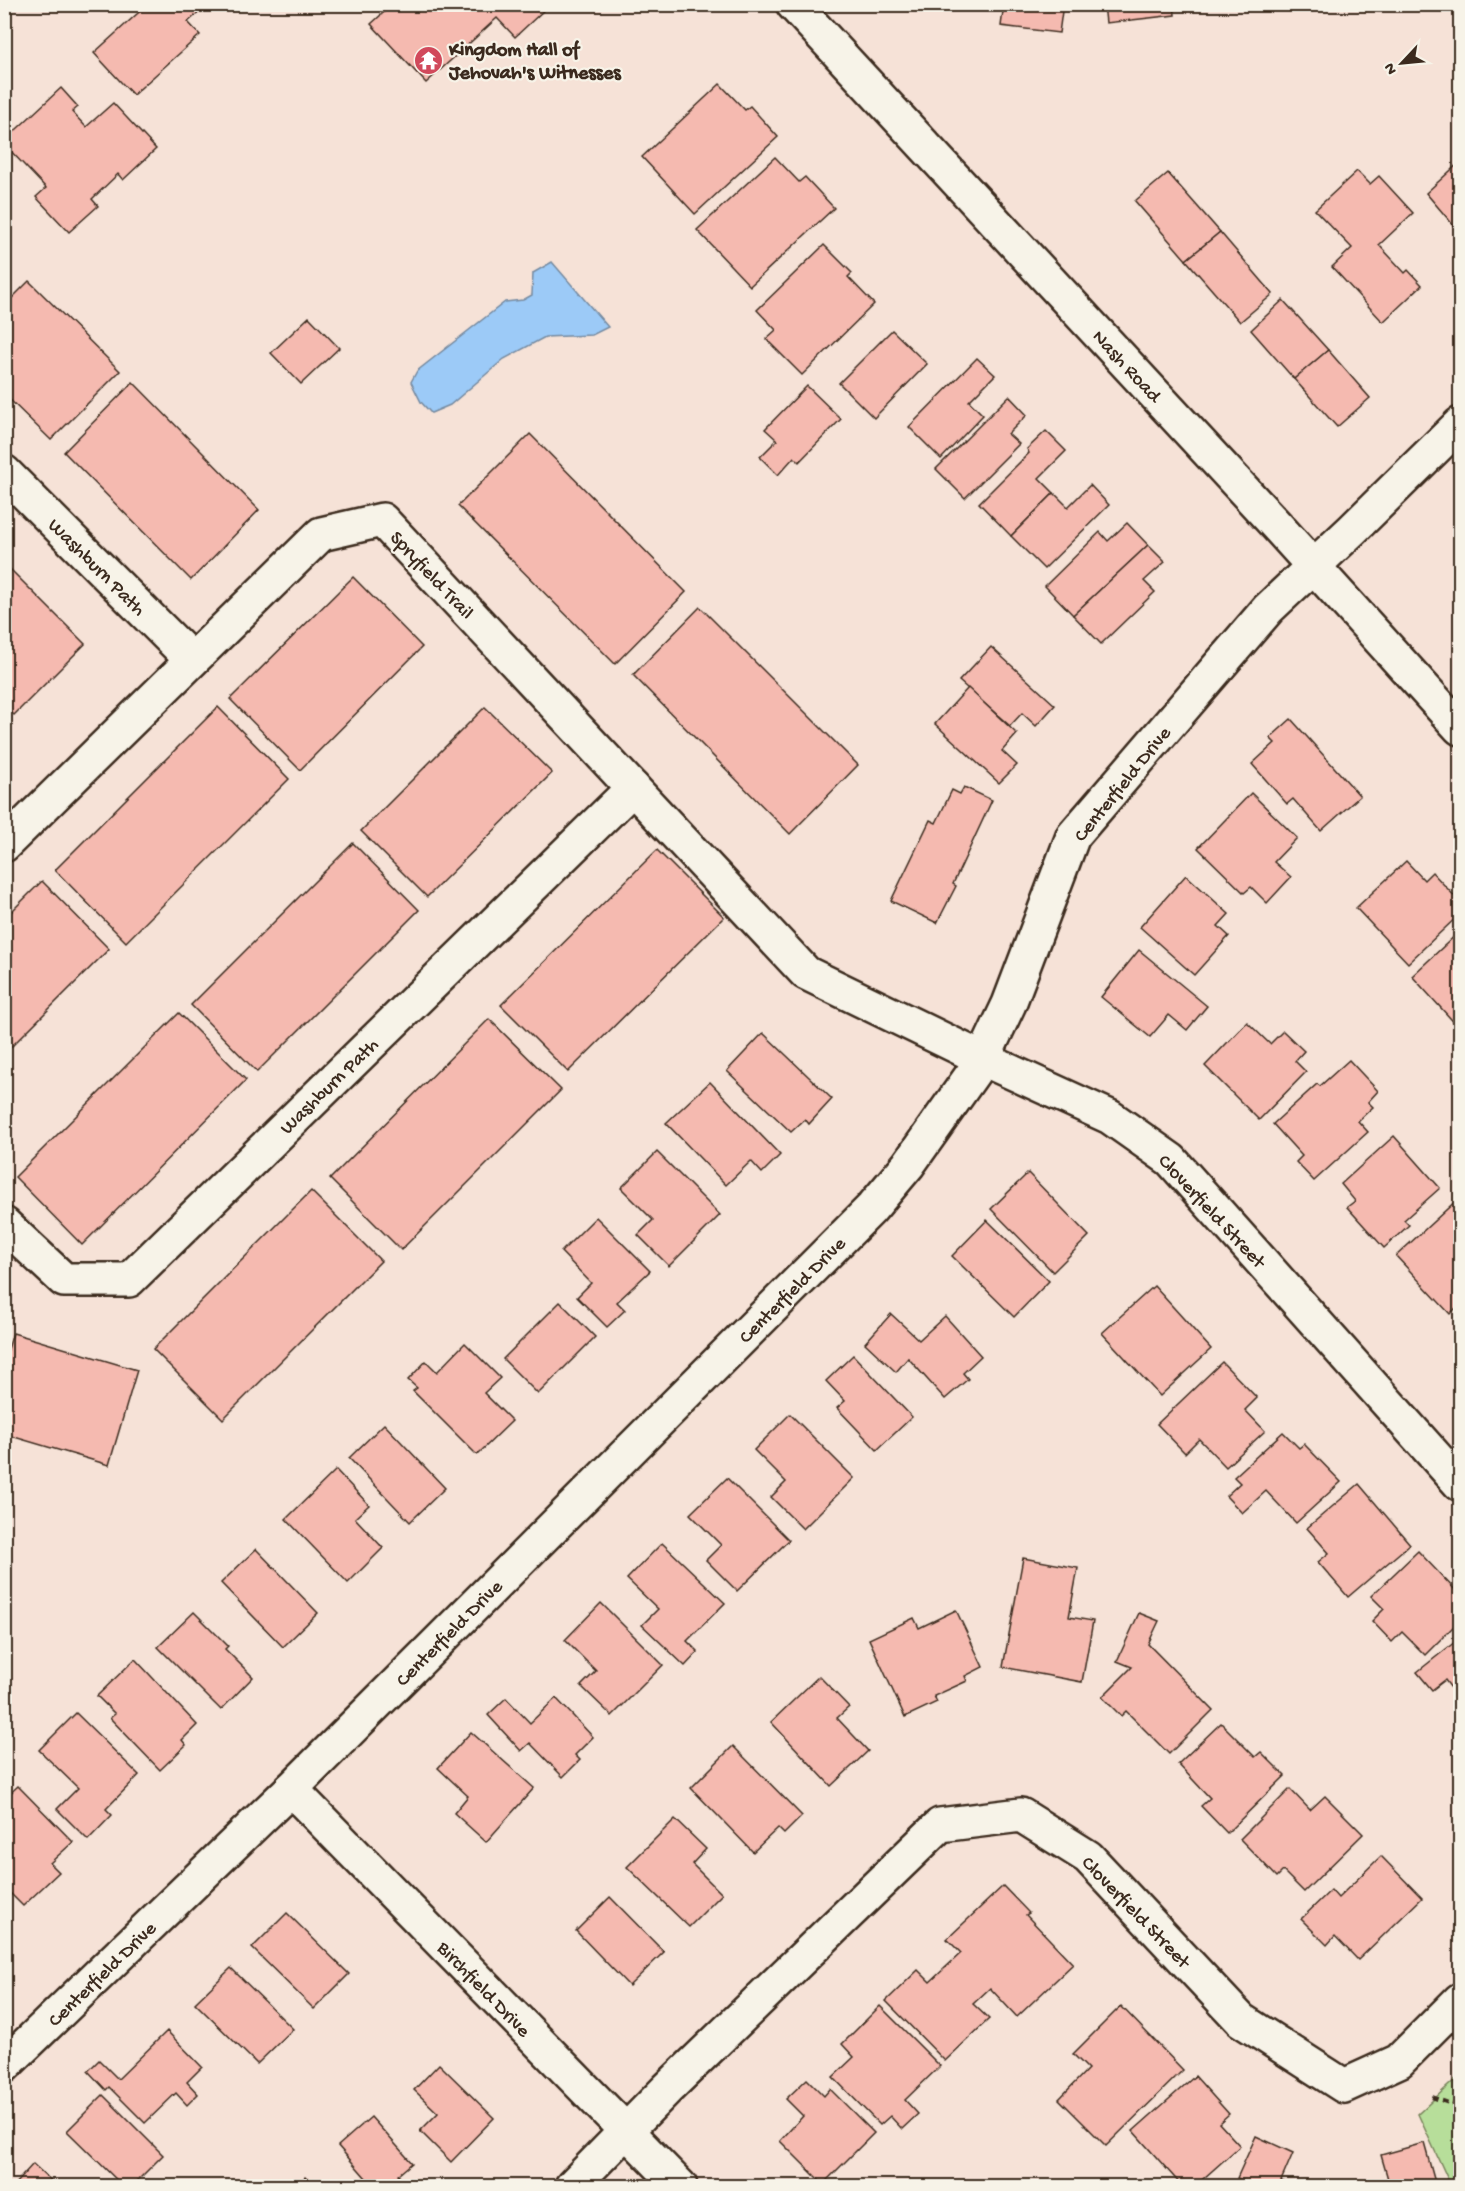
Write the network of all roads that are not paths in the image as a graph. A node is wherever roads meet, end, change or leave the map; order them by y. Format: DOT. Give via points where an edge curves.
graph roads {
  1 [pos="793,4"];
  2 [pos="1461,424"];
  3 [pos="4,472"];
  4 [pos="1313,567"];
  5 [pos="192,660"];
  6 [pos="1461,728"];
  7 [pos="633,788"];
  8 [pos="4,845"];
  9 [pos="806,973"];
  10 [pos="983,1059"];
  11 [pos="4,1224"];
  12 [pos="1461,1484"];
  13 [pos="291,1789"];
  14 [pos="1461,2000"];
  15 [pos="4,2066"];
  16 [pos="625,2131"];
  17 [pos="572,2187"];
  18 [pos="680,2187"];
  1 -- 4 [label="street, Nash Road"];
  2 -- 4 [label="street, Centerfield Drive"];
  3 -- 5 [label="street, Washburn Path"];
  4 -- 6 [label="street, Nash Road"];
  4 -- 10 [label="street, Centerfield Drive" via="1268,609 1073,836 1009,1004"];
  5 -- 7 [label="street, Spryfield Trail" via="321,534 382,520"];
  5 -- 8 [label="street, Spryfield Trail"];
  7 -- 9 [label="street, Spryfield Trail"];
  7 -- 11 [label="street, Washburn Path" via="129,1280 64,1280"];
  9 -- 10 [label="street, Cloverfield Street"];
  10 -- 12 [label="street, Cloverfield Street" via="1110,1117 1171,1160"];
  10 -- 13 [label="street, Centerfield Drive" via="872,1209"];
  13 -- 15 [label="street, Centerfield Drive"];
  13 -- 16 [label="street, Birchfield Drive"];
  14 -- 16 [label="street, Cloverfield Street" via="1399,2061 1344,2086 1241,2020 1088,1857 1022,1815 940,1825"];
  16 -- 17 [label="street"];
  16 -- 18 [label="street, Birchfield Drive"];
}
